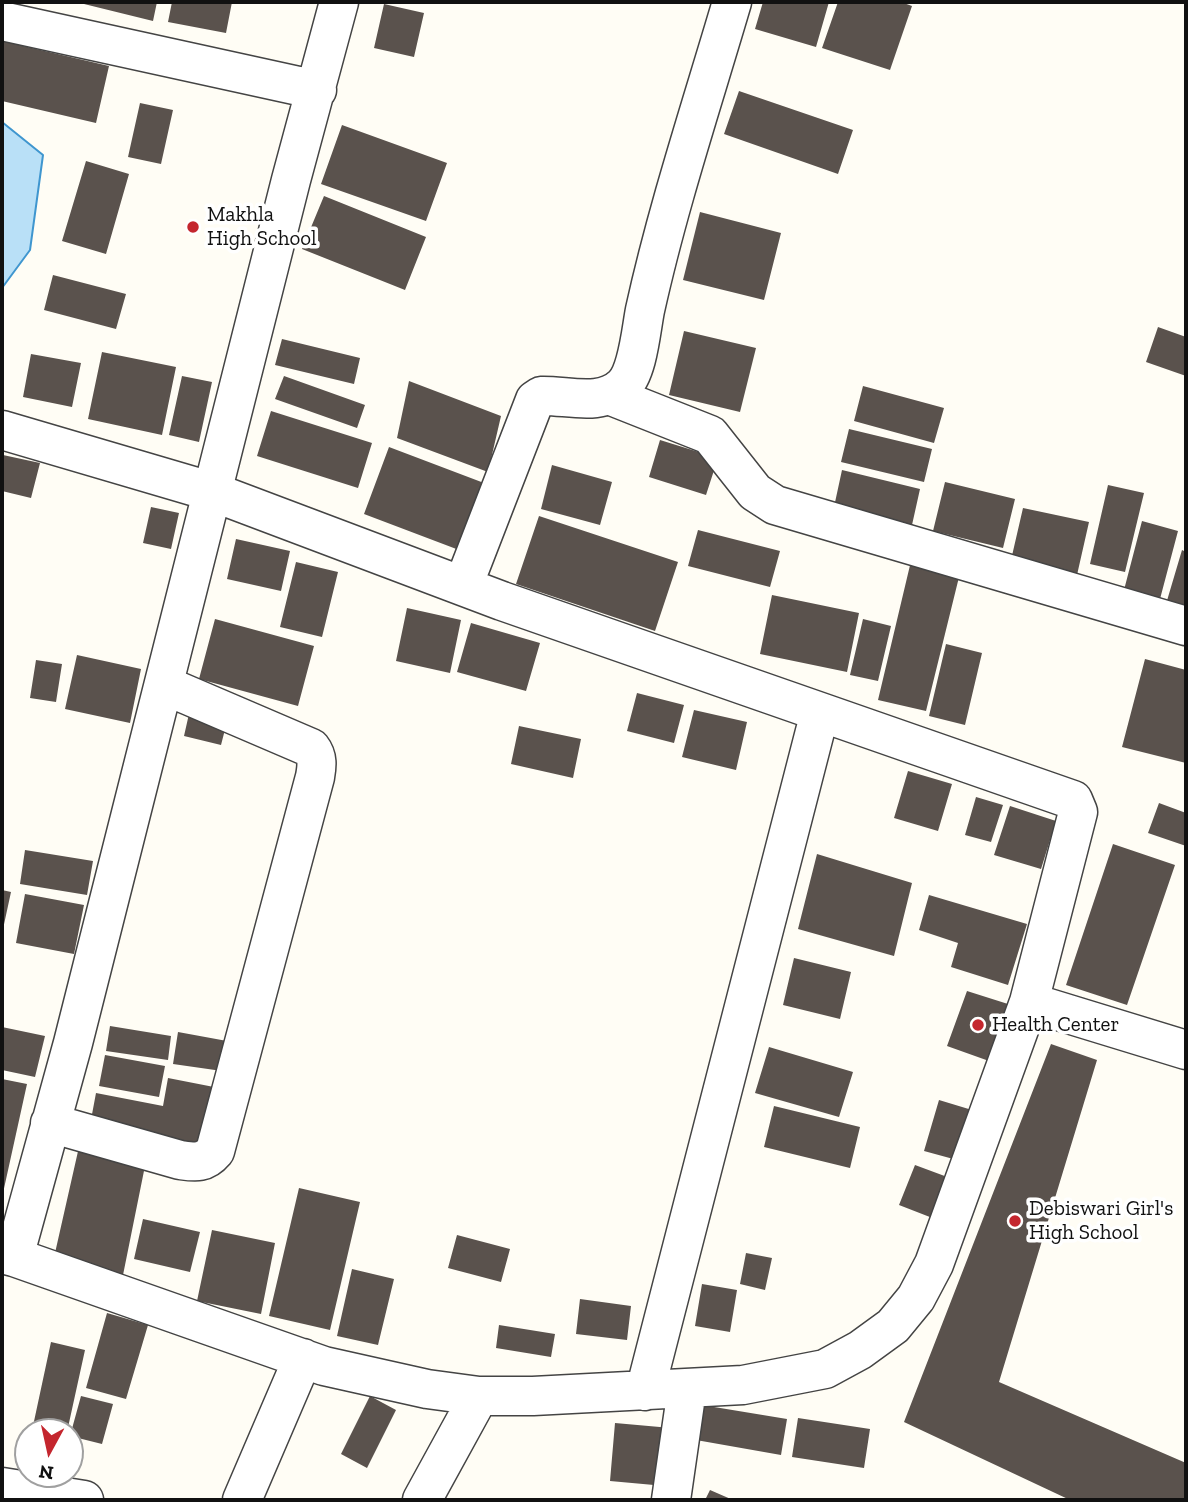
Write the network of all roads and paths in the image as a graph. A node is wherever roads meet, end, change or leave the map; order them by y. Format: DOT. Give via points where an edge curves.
graph roads {
  1 [pos="340,2"];
  2 [pos="732,2"];
  3 [pos="2,21"];
  4 [pos="317,90"];
  5 [pos="608,395"];
  6 [pos="2,430"];
  7 [pos="213,492"];
  8 [pos="463,586"];
  9 [pos="1186,626"];
  10 [pos="164,685"];
  11 [pos="820,712"];
  12 [pos="1029,1002"];
  13 [pos="1186,1049"];
  14 [pos="50,1123"];
  15 [pos="8,1255"];
  16 [pos="303,1358"];
  17 [pos="687,1389"];
  18 [pos="645,1391"];
  19 [pos="479,1396"];
  20 [pos="2,1487"];
  21 [pos="84,1500"];
  22 [pos="242,1500"];
  23 [pos="422,1500"];
  24 [pos="671,1500"];
  1 -- 4 [label="street"];
  2 -- 5 [label="street" via="655,265 632,370 622,387"];
  3 -- 4 [label="street"];
  4 -- 7 [label="street"];
  5 -- 8 [label="street" via="594,399 541,396 535,400"];
  5 -- 9 [label="street" via="710,435 755,492 775,505"];
  6 -- 7 [label="street"];
  7 -- 8 [label="street"];
  7 -- 10 [label="street"];
  8 -- 11 [label="street"];
  10 -- 14 [label="street"];
  10 -- 14 [label="street" via="311,748 316,754 315,778 215,1151 200,1163 180,1160"];
  11 -- 12 [label="street" via="1073,800 1078,820"];
  11 -- 18 [label="street"];
  12 -- 13 [label="street"];
  12 -- 17 [label="street" via="934,1264 916,1298 893,1326 825,1369 743,1385"];
  14 -- 15 [label="street"];
  15 -- 16 [label="street"];
  16 -- 19 [label="street" via="427,1389"];
  16 -- 22 [label="street"];
  17 -- 18 [label="street"];
  17 -- 24 [label="street"];
  18 -- 19 [label="street"];
  19 -- 23 [label="street"];
  20 -- 21 [label="street"];
}
